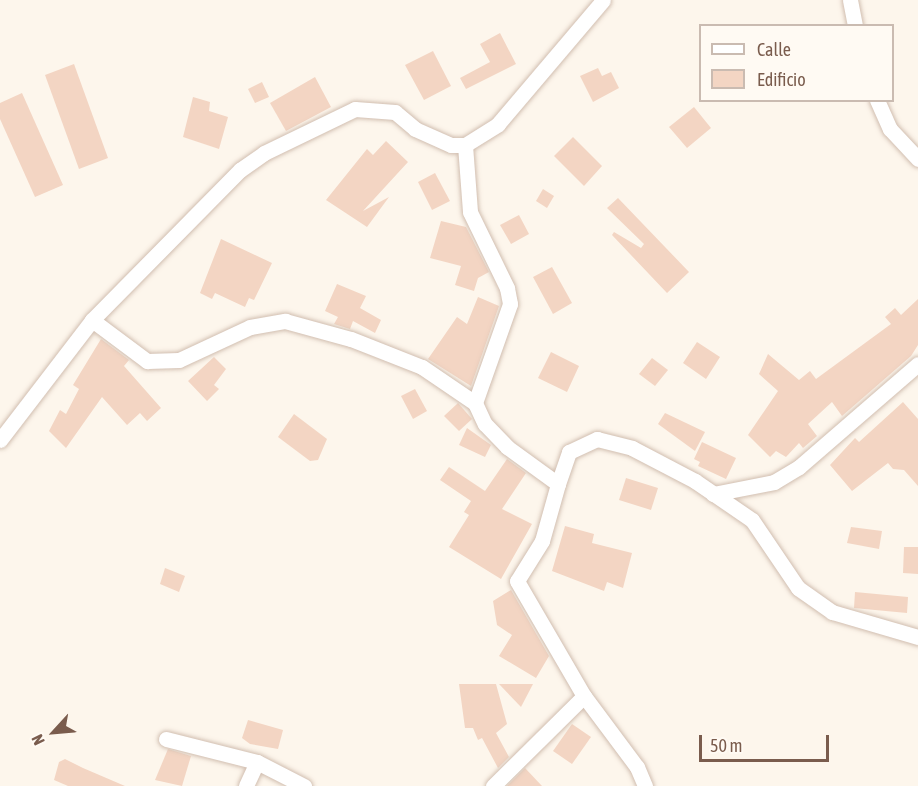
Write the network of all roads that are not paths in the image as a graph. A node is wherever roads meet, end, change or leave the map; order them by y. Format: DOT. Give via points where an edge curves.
graph roads {
  1 [pos="603,0"];
  2 [pos="850,0"];
  3 [pos="855,24"];
  4 [pos="878,102"];
  5 [pos="465,145"];
  6 [pos="918,159"];
  7 [pos="92,320"];
  8 [pos="918,364"];
  9 [pos="475,403"];
  10 [pos="0,440"];
  11 [pos="558,484"];
  12 [pos="713,494"];
  13 [pos="918,637"];
  14 [pos="584,696"];
  15 [pos="166,739"];
  16 [pos="257,762"];
  17 [pos="246,786"];
  18 [pos="304,786"];
  19 [pos="493,786"];
  20 [pos="645,786"];
  1 -- 5 [label="street" via="498,124"];
  2 -- 3 [label="street"];
  4 -- 6 [label="street" via="890,129"];
  5 -- 7 [label="street" via="451,145 415,129 395,112 355,108 264,153 240,171"];
  5 -- 9 [label="street" via="470,212 507,288 510,304"];
  7 -- 9 [label="street" via="147,361 179,360 250,327 285,321 351,339 422,367"];
  7 -- 10 [label="street"];
  8 -- 12 [label="street" via="799,467 774,482"];
  9 -- 11 [label="street" via="485,424 507,447"];
  11 -- 12 [label="street" via="569,452 597,439 632,448"];
  11 -- 14 [label="street" via="542,541 517,581"];
  12 -- 13 [label="street" via="752,520 798,588 832,612"];
  14 -- 19 [label="street"];
  14 -- 20 [label="street" via="637,767"];
  15 -- 16 [label="street"];
  16 -- 17 [label="street"];
  16 -- 18 [label="street"];
}
